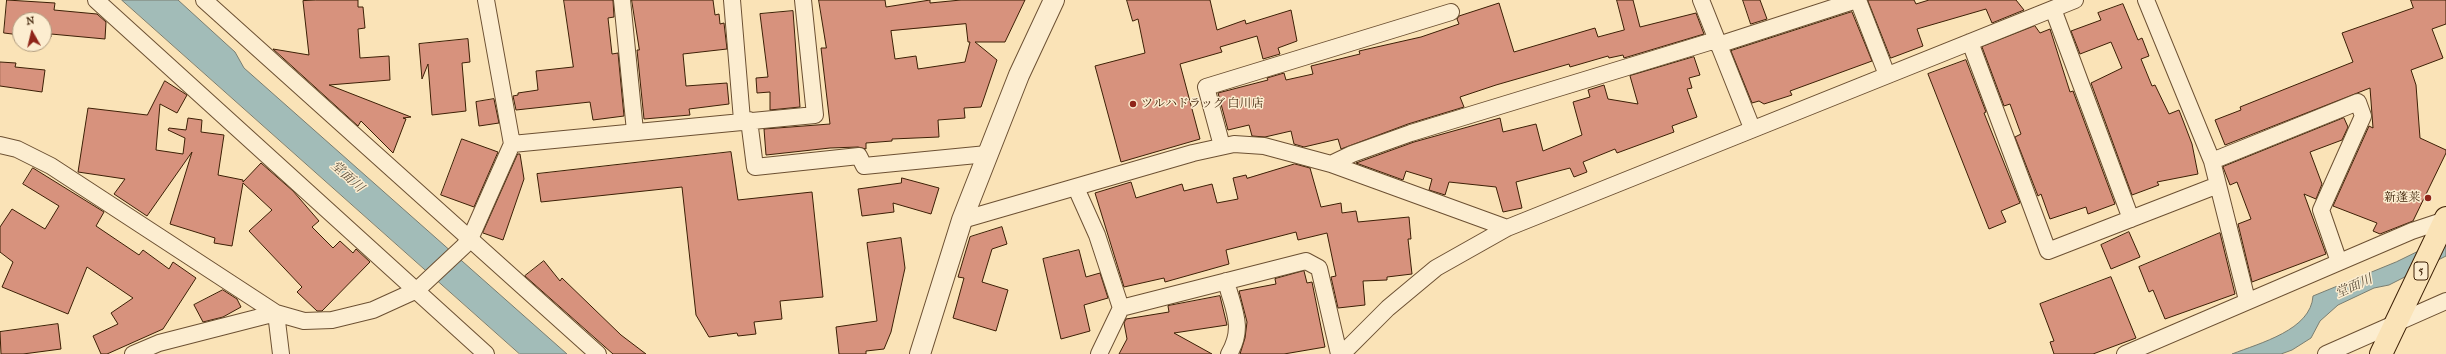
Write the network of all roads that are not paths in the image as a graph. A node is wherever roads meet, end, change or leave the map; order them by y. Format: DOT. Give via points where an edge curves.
graph roads {
  1 [pos="96,0"];
  2 [pos="204,0"];
  3 [pos="486,0"];
  4 [pos="622,0"];
  5 [pos="732,0"];
  6 [pos="803,0"];
  7 [pos="1054,0"];
  8 [pos="1701,0"];
  9 [pos="1858,0"];
  10 [pos="2075,0"];
  11 [pos="2146,0"];
  12 [pos="2053,9"];
  13 [pos="1451,12"];
  14 [pos="1717,42"];
  15 [pos="1970,42"];
  16 [pos="1886,75"];
  17 [pos="745,120"];
  18 [pos="1752,128"];
  19 [pos="635,131"];
  20 [pos="512,144"];
  21 [pos="0,145"];
  22 [pos="1222,146"];
  23 [pos="986,154"];
  24 [pos="2212,161"];
  25 [pos="1331,164"];
  26 [pos="2218,186"];
  27 [pos="1076,188"];
  28 [pos="2131,219"];
  29 [pos="2445,219"];
  30 [pos="962,220"];
  31 [pos="1506,228"];
  32 [pos="467,242"];
  33 [pos="2339,262"];
  34 [pos="1226,281"];
  35 [pos="417,290"];
  36 [pos="2247,300"];
  37 [pos="2446,301"];
  38 [pos="1121,308"];
  39 [pos="276,313"];
  40 [pos="2397,322"];
  41 [pos="133,354"];
  42 [pos="282,354"];
  43 [pos="486,354"];
  44 [pos="598,354"];
  45 [pos="920,354"];
  46 [pos="1099,354"];
  47 [pos="1229,354"];
  48 [pos="1339,354"];
  49 [pos="1342,354"];
  50 [pos="2126,354"];
  51 [pos="2326,354"];
  52 [pos="2381,354"];
  1 -- 35 [label="street"];
  2 -- 32 [label="street"];
  3 -- 20 [label="street"];
  4 -- 19 [label="street"];
  5 -- 17 [label="street"];
  6 -- 17 [label="street" via="814,115"];
  7 -- 23 [label="street"];
  8 -- 14 [label="street"];
  9 -- 14 [label="street"];
  9 -- 16 [label="street"];
  10 -- 12 [label="street"];
  11 -- 24 [label="street"];
  12 -- 15 [label="street"];
  12 -- 28 [label="street"];
  13 -- 22 [label="street" via="1206,87"];
  14 -- 18 [label="street"];
  14 -- 25 [label="street" via="1411,133"];
  15 -- 16 [label="street"];
  15 -- 28 [label="street" via="2048,251"];
  16 -- 18 [label="street"];
  17 -- 19 [label="street"];
  17 -- 23 [label="street" via="755,167 859,156 864,166"];
  18 -- 31 [label="street"];
  19 -- 20 [label="street"];
  20 -- 32 [label="street"];
  21 -- 39 [label="street" via="17,149 50,166"];
  22 -- 25 [label="street" via="1264,146"];
  22 -- 27 [label="street"];
  23 -- 30 [label="street"];
  24 -- 26 [label="street"];
  24 -- 33 [label="street" via="2358,102 2364,116 2321,210"];
  25 -- 31 [label="street"];
  26 -- 28 [label="street"];
  26 -- 36 [label="street"];
  27 -- 30 [label="street"];
  27 -- 38 [label="street" via="1097,235"];
  29 -- 33 [label="street"];
  29 -- 40 [label="main road, 5"];
  30 -- 45 [label="street"];
  31 -- 49 [label="street" via="1436,268 1388,308"];
  32 -- 35 [label="street"];
  32 -- 44 [label="street"];
  33 -- 36 [label="street"];
  34 -- 38 [label="street"];
  34 -- 47 [label="street" via="1239,329"];
  34 -- 48 [label="street" via="1306,261 1319,268"];
  35 -- 39 [label="street" via="373,310 332,320 304,321"];
  35 -- 43 [label="street"];
  36 -- 50 [label="street"];
  37 -- 40 [label="street"];
  38 -- 46 [label="street"];
  39 -- 41 [label="street" via="159,343"];
  39 -- 42 [label="street"];
  40 -- 51 [label="street"];
  40 -- 52 [label="main road, 5"];
}
